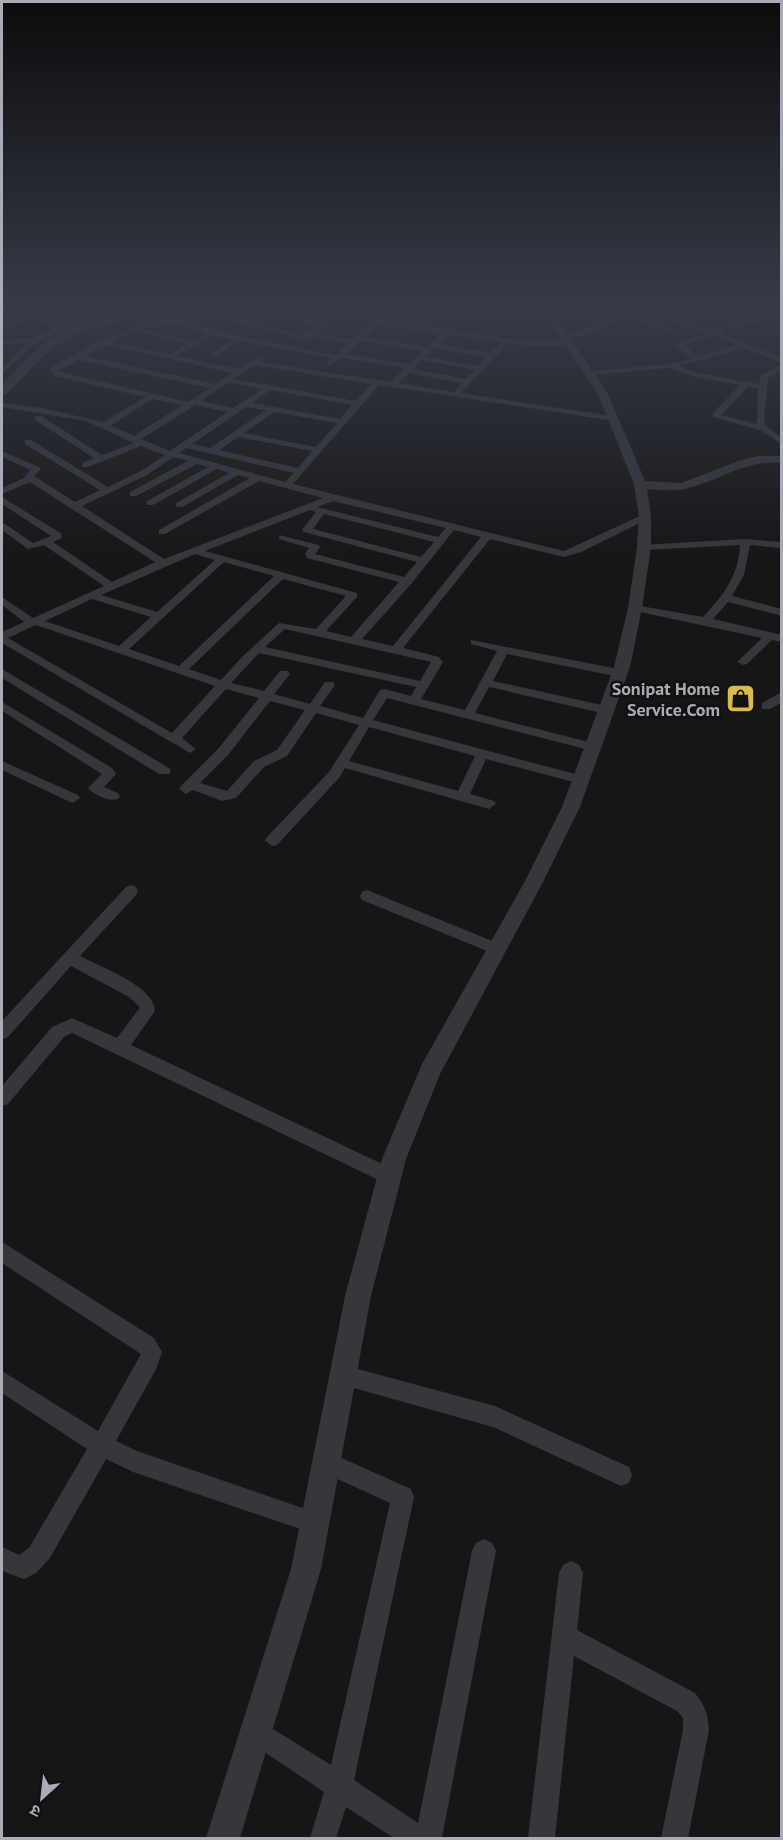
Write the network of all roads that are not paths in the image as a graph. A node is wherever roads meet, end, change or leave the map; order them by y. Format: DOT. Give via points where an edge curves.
graph roads {
  1 [pos="147,395"];
  2 [pos="206,395"];
  3 [pos="259,395"];
  4 [pos="307,395"];
  5 [pos="366,395"];
  6 [pos="455,395"];
  7 [pos="603,395"];
  8 [pos="735,395"];
  9 [pos="763,395"];
  10 [pos="152,396"];
  11 [pos="194,403"];
  12 [pos="246,404"];
  13 [pos="358,404"];
  14 [pos="2,405"];
  15 [pos="273,409"];
  16 [pos="236,411"];
  17 [pos="38,418"];
  18 [pos="88,419"];
  19 [pos="612,420"];
  20 [pos="343,422"];
  21 [pos="105,425"];
  22 [pos="763,428"];
  23 [pos="49,434"];
  24 [pos="236,434"];
  25 [pos="137,442"];
  26 [pos="782,442"];
  27 [pos="184,446"];
  28 [pos="782,447"];
  29 [pos="318,450"];
  30 [pos="211,452"];
  31 [pos="2,454"];
  32 [pos="171,455"];
  33 [pos="767,458"];
  34 [pos="101,459"];
  35 [pos="782,460"];
  36 [pos="196,461"];
  37 [pos="85,465"];
  38 [pos="215,466"];
  39 [pos="299,471"];
  40 [pos="235,473"];
  41 [pos="31,478"];
  42 [pos="256,479"];
  43 [pos="640,484"];
  44 [pos="286,487"];
  45 [pos="2,491"];
  46 [pos="108,491"];
  47 [pos="133,494"];
  48 [pos="332,498"];
  49 [pos="2,500"];
  50 [pos="150,503"];
  51 [pos="178,505"];
  52 [pos="75,506"];
  53 [pos="306,507"];
  54 [pos="322,511"];
  55 [pos="645,517"];
  56 [pos="2,526"];
  57 [pos="452,527"];
  58 [pos="162,532"];
  59 [pos="487,536"];
  60 [pos="283,537"];
  61 [pos="440,540"];
  62 [pos="46,542"];
  63 [pos="745,542"];
  64 [pos="782,545"];
  65 [pos="644,546"];
  66 [pos="195,551"];
  67 [pos="223,558"];
  68 [pos="422,560"];
  69 [pos="163,563"];
  70 [pos="282,574"];
  71 [pos="408,581"];
  72 [pos="111,586"];
  73 [pos="91,595"];
  74 [pos="727,598"];
  75 [pos="2,600"];
  76 [pos="635,609"];
  77 [pos="782,613"];
  78 [pos="159,616"];
  79 [pos="33,621"];
  80 [pos="706,621"];
  81 [pos="318,633"];
  82 [pos="2,637"];
  83 [pos="776,638"];
  84 [pos="354,641"];
  85 [pos="474,642"];
  86 [pos="258,649"];
  87 [pos="504,649"];
  88 [pos="396,650"];
  89 [pos="120,651"];
  90 [pos="742,662"];
  91 [pos="181,671"];
  92 [pos="2,673"];
  93 [pos="619,673"];
  94 [pos="284,675"];
  95 [pos="486,683"];
  96 [pos="224,685"];
  97 [pos="329,685"];
  98 [pos="423,685"];
  99 [pos="267,696"];
  100 [pos="782,696"];
  101 [pos="415,699"];
  102 [pos="2,706"];
  103 [pos="766,706"];
  104 [pos="314,709"];
  105 [pos="606,710"];
  106 [pos="469,713"];
  107 [pos="365,723"];
  108 [pos="174,739"];
  109 [pos="593,747"];
  110 [pos="190,749"];
  111 [pos="482,754"];
  112 [pos="341,763"];
  113 [pos="2,765"];
  114 [pos="164,771"];
  115 [pos="581,780"];
  116 [pos="113,796"];
  117 [pos="462,796"];
  118 [pos="73,798"];
  119 [pos="489,804"];
  120 [pos="272,841"];
  121 [pos="131,891"];
  122 [pos="367,896"];
  123 [pos="497,949"];
  124 [pos="71,955"];
  125 [pos="2,1032"];
  126 [pos="120,1047"];
  127 [pos="2,1098"];
  128 [pos="389,1176"];
  129 [pos="2,1252"];
  130 [pos="343,1375"];
  131 [pos="2,1381"];
  132 [pos="102,1445"];
  133 [pos="327,1462"];
  134 [pos="621,1475"];
  135 [pos="315,1523"];
  136 [pos="484,1551"];
  137 [pos="2,1558"];
  138 [pos="572,1573"];
  139 [pos="564,1637"];
  140 [pos="257,1732"];
  141 [pos="339,1787"];
  142 [pos="223,1839"];
  143 [pos="323,1839"];
  144 [pos="417,1839"];
  145 [pos="429,1839"];
  146 [pos="542,1839"];
  147 [pos="675,1839"];
  1 -- 10 [label="street"];
  2 -- 11 [label="street"];
  3 -- 12 [label="street"];
  4 -- 13 [label="street"];
  5 -- 13 [label="street"];
  6 -- 19 [label="street"];
  7 -- 19 [label="street"];
  8 -- 22 [label="street" via="716,415"];
  9 -- 22 [label="street" via="759,414"];
  10 -- 11 [label="street"];
  10 -- 21 [label="street"];
  11 -- 16 [label="street"];
  11 -- 25 [label="street"];
  12 -- 15 [label="street"];
  12 -- 16 [label="street"];
  13 -- 20 [label="street"];
  14 -- 18 [label="street"];
  15 -- 20 [label="street"];
  15 -- 24 [label="street"];
  16 -- 27 [label="street"];
  17 -- 23 [label="street"];
  18 -- 21 [label="street"];
  18 -- 23 [label="street"];
  19 -- 43 [label="street"];
  20 -- 29 [label="street"];
  21 -- 25 [label="street"];
  22 -- 26 [label="street"];
  23 -- 34 [label="street"];
  23 -- 46 [label="street" via="28,443"];
  24 -- 29 [label="street"];
  24 -- 30 [label="street"];
  25 -- 32 [label="street"];
  25 -- 34 [label="street"];
  27 -- 30 [label="street"];
  27 -- 32 [label="street"];
  28 -- 33 [label="street"];
  29 -- 39 [label="street"];
  30 -- 39 [label="street"];
  31 -- 41 [label="street" via="36,469 28,475"];
  32 -- 36 [label="street"];
  32 -- 46 [label="street"];
  33 -- 35 [label="street"];
  33 -- 43 [label="street" via="684,486"];
  34 -- 37 [label="street"];
  36 -- 38 [label="street"];
  36 -- 47 [label="street"];
  38 -- 40 [label="street"];
  38 -- 50 [label="street"];
  39 -- 44 [label="street"];
  40 -- 42 [label="street"];
  40 -- 51 [label="street"];
  41 -- 45 [label="street"];
  41 -- 52 [label="street"];
  42 -- 44 [label="street"];
  42 -- 58 [label="street"];
  43 -- 55 [label="street"];
  44 -- 48 [label="street"];
  46 -- 52 [label="street"];
  48 -- 53 [label="street"];
  48 -- 57 [label="street"];
  49 -- 62 [label="street" via="57,536"];
  52 -- 69 [label="street"];
  53 -- 54 [label="street"];
  53 -- 66 [label="street"];
  54 -- 61 [label="street"];
  54 -- 68 [label="street" via="307,530"];
  55 -- 59 [label="street" via="564,554"];
  55 -- 65 [label="street"];
  56 -- 62 [label="street" via="32,547"];
  57 -- 59 [label="street"];
  57 -- 61 [label="street"];
  59 -- 88 [label="street"];
  60 -- 71 [label="street" via="315,547 311,556"];
  61 -- 68 [label="street"];
  62 -- 72 [label="street"];
  63 -- 64 [label="street"];
  63 -- 65 [label="street"];
  63 -- 74 [label="street" via="746,558"];
  65 -- 76 [label="street"];
  66 -- 67 [label="street"];
  66 -- 69 [label="street"];
  67 -- 70 [label="street"];
  67 -- 78 [label="street"];
  68 -- 71 [label="street"];
  69 -- 72 [label="street"];
  70 -- 81 [label="street" via="353,595"];
  70 -- 91 [label="street"];
  71 -- 84 [label="street"];
  72 -- 73 [label="street"];
  73 -- 78 [label="street"];
  73 -- 79 [label="street"];
  74 -- 77 [label="street"];
  74 -- 80 [label="street"];
  75 -- 79 [label="street"];
  76 -- 80 [label="street"];
  76 -- 93 [label="street"];
  78 -- 89 [label="street"];
  79 -- 82 [label="street"];
  79 -- 89 [label="street"];
  80 -- 83 [label="street"];
  81 -- 84 [label="street"];
  81 -- 86 [label="street" via="282,625"];
  82 -- 108 [label="street"];
  83 -- 90 [label="street"];
  84 -- 88 [label="street"];
  85 -- 87 [label="street"];
  86 -- 96 [label="street"];
  86 -- 98 [label="street"];
  87 -- 93 [label="street"];
  87 -- 95 [label="street"];
  88 -- 98 [label="street" via="437,660"];
  89 -- 91 [label="street"];
  91 -- 96 [label="street"];
  92 -- 114 [label="street"];
  93 -- 105 [label="street"];
  94 -- 99 [label="street"];
  95 -- 105 [label="street"];
  95 -- 106 [label="street"];
  96 -- 99 [label="street"];
  96 -- 108 [label="street"];
  97 -- 104 [label="street"];
  98 -- 101 [label="street"];
  99 -- 104 [label="street"];
  99 -- 104 [label="street" via="223,752 189,786 231,795 259,764 282,753"];
  100 -- 103 [label="street"];
  101 -- 106 [label="street"];
  101 -- 107 [label="street" via="384,693"];
  102 -- 116 [label="street" via="107,771 109,774 95,788"];
  104 -- 107 [label="street"];
  105 -- 109 [label="street"];
  106 -- 109 [label="street"];
  107 -- 111 [label="street"];
  107 -- 112 [label="street"];
  108 -- 110 [label="street"];
  109 -- 115 [label="street"];
  111 -- 115 [label="street"];
  111 -- 117 [label="street"];
  112 -- 117 [label="street"];
  112 -- 120 [label="street"];
  113 -- 118 [label="street"];
  115 -- 123 [label="street" via="534,882"];
  117 -- 119 [label="street"];
  121 -- 124 [label="street"];
  122 -- 123 [label="street"];
  123 -- 128 [label="street" via="430,1071"];
  124 -- 125 [label="street"];
  124 -- 126 [label="street" via="72,960 128,988 147,1003 147,1011"];
  126 -- 127 [label="street" via="69,1025 53,1037"];
  126 -- 128 [label="street"];
  128 -- 130 [label="street" via="358,1296"];
  129 -- 132 [label="street" via="150,1348 149,1362"];
  130 -- 133 [label="street"];
  130 -- 134 [label="street" via="505,1420"];
  131 -- 132 [label="street"];
  132 -- 135 [label="street" via="154,1469"];
  132 -- 137 [label="street" via="36,1558 21,1568"];
  133 -- 135 [label="street"];
  133 -- 141 [label="street" via="403,1497"];
  135 -- 140 [label="street" via="306,1569"];
  136 -- 145 [label="street"];
  138 -- 139 [label="street"];
  139 -- 146 [label="street"];
  139 -- 147 [label="street" via="686,1702 695,1714 696,1730"];
  140 -- 141 [label="street"];
  140 -- 142 [label="street"];
  141 -- 143 [label="street"];
  141 -- 144 [label="street"];
}
